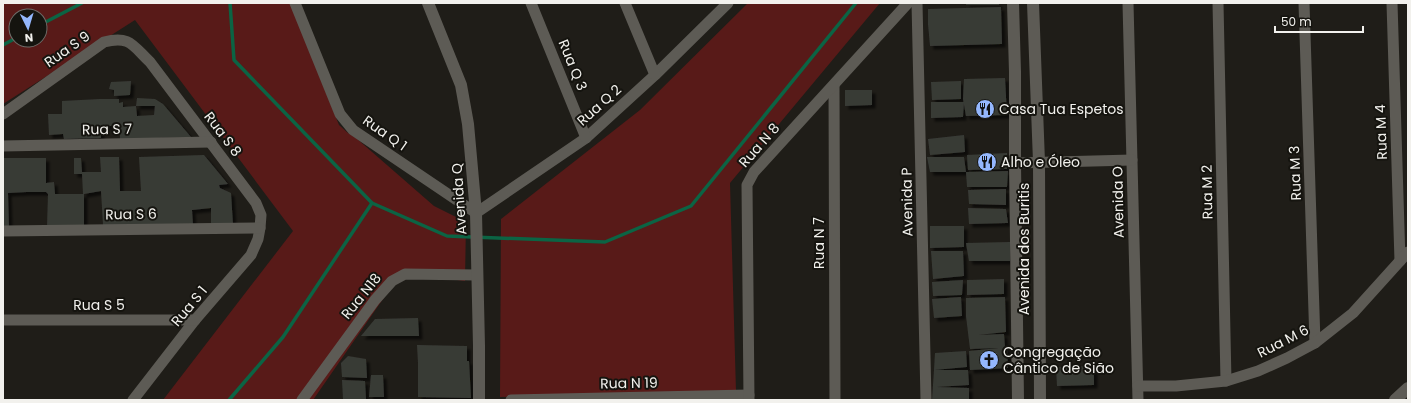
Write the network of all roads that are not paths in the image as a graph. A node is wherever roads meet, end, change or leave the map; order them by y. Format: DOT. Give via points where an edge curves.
graph roads {
  1 [pos="295,3"];
  2 [pos="428,3"];
  3 [pos="531,3"];
  4 [pos="625,3"];
  5 [pos="908,3"];
  6 [pos="917,3"];
  7 [pos="1013,3"];
  8 [pos="1033,3"];
  9 [pos="1128,3"];
  10 [pos="1218,3"];
  11 [pos="1304,3"];
  12 [pos="1392,3"];
  13 [pos="726,4"];
  14 [pos="150,62"];
  15 [pos="655,75"];
  16 [pos="834,86"];
  17 [pos="3,114"];
  18 [pos="586,138"];
  19 [pos="211,142"];
  20 [pos="3,146"];
  21 [pos="1132,160"];
  22 [pos="1039,162"];
  23 [pos="1015,163"];
  24 [pos="476,213"];
  25 [pos="260,228"];
  26 [pos="3,231"];
  27 [pos="1408,252"];
  28 [pos="1400,261"];
  29 [pos="477,275"];
  30 [pos="3,320"];
  31 [pos="195,320"];
  32 [pos="1315,343"];
  33 [pos="1226,381"];
  34 [pos="1138,386"];
  35 [pos="1408,388"];
  36 [pos="749,398"];
  37 [pos="133,400"];
  38 [pos="302,400"];
  39 [pos="478,400"];
  40 [pos="511,400"];
  41 [pos="835,400"];
  42 [pos="926,400"];
  43 [pos="1018,400"];
  44 [pos="1040,400"];
  45 [pos="1138,400"];
  46 [pos="1395,400"];
  1 -- 24 [label="street, Rua Q 1" via="345,122 353,130"];
  2 -- 24 [label="main road, Avenida Q" via="461,85 468,124"];
  3 -- 18 [label="street, Rua Q 3"];
  4 -- 15 [label="street"];
  5 -- 16 [label="street, Rua N 8"];
  6 -- 42 [label="street, Avenida P"];
  7 -- 23 [label="main road, Avenida dos Buritis"];
  8 -- 22 [label="main road, Avenida dos Buritis"];
  9 -- 21 [label="street, Avenida O"];
  10 -- 33 [label="street, Rua M 2"];
  11 -- 32 [label="street, Rua M 3"];
  12 -- 28 [label="street, Rua M 4"];
  13 -- 15 [label="street, Rua Q 2"];
  14 -- 17 [label="street, Rua S 9" via="134,45 124,40 104,42"];
  14 -- 19 [label="street, Rua S 8"];
  15 -- 18 [label="street, Rua Q 2"];
  16 -- 36 [label="street, Rua N 8" via="754,172 746,185"];
  16 -- 41 [label="street, Rua N 7"];
  18 -- 24 [label="street, Rua Q 2"];
  19 -- 20 [label="street, Rua S 7"];
  19 -- 25 [label="street, Rua S 8" via="256,202 261,215"];
  21 -- 22 [label="street"];
  21 -- 34 [label="street, Avenida O"];
  22 -- 23 [label="street"];
  22 -- 44 [label="main road, Avenida dos Buritis"];
  23 -- 43 [label="main road, Avenida dos Buritis"];
  24 -- 29 [label="main road, Avenida Q"];
  25 -- 26 [label="street, Rua S 6"];
  25 -- 31 [label="street, Rua S 1" via="251,255"];
  27 -- 28 [label="street, Rua M 6"];
  28 -- 32 [label="street, Rua M 6" via="1353,313"];
  29 -- 38 [label="street, Rua N18" via="404,274 396,278 375,300"];
  29 -- 39 [label="main road, Avenida Q"];
  30 -- 31 [label="street, Rua S 5"];
  31 -- 37 [label="street, Rua S 1"];
  32 -- 33 [label="street, Rua M 6" via="1258,371"];
  33 -- 34 [label="street, Rua M 6" via="1176,386"];
  34 -- 45 [label="street, Avenida O"];
  35 -- 46 [label="main road"];
  36 -- 40 [label="street, Rua N 19"];
}
